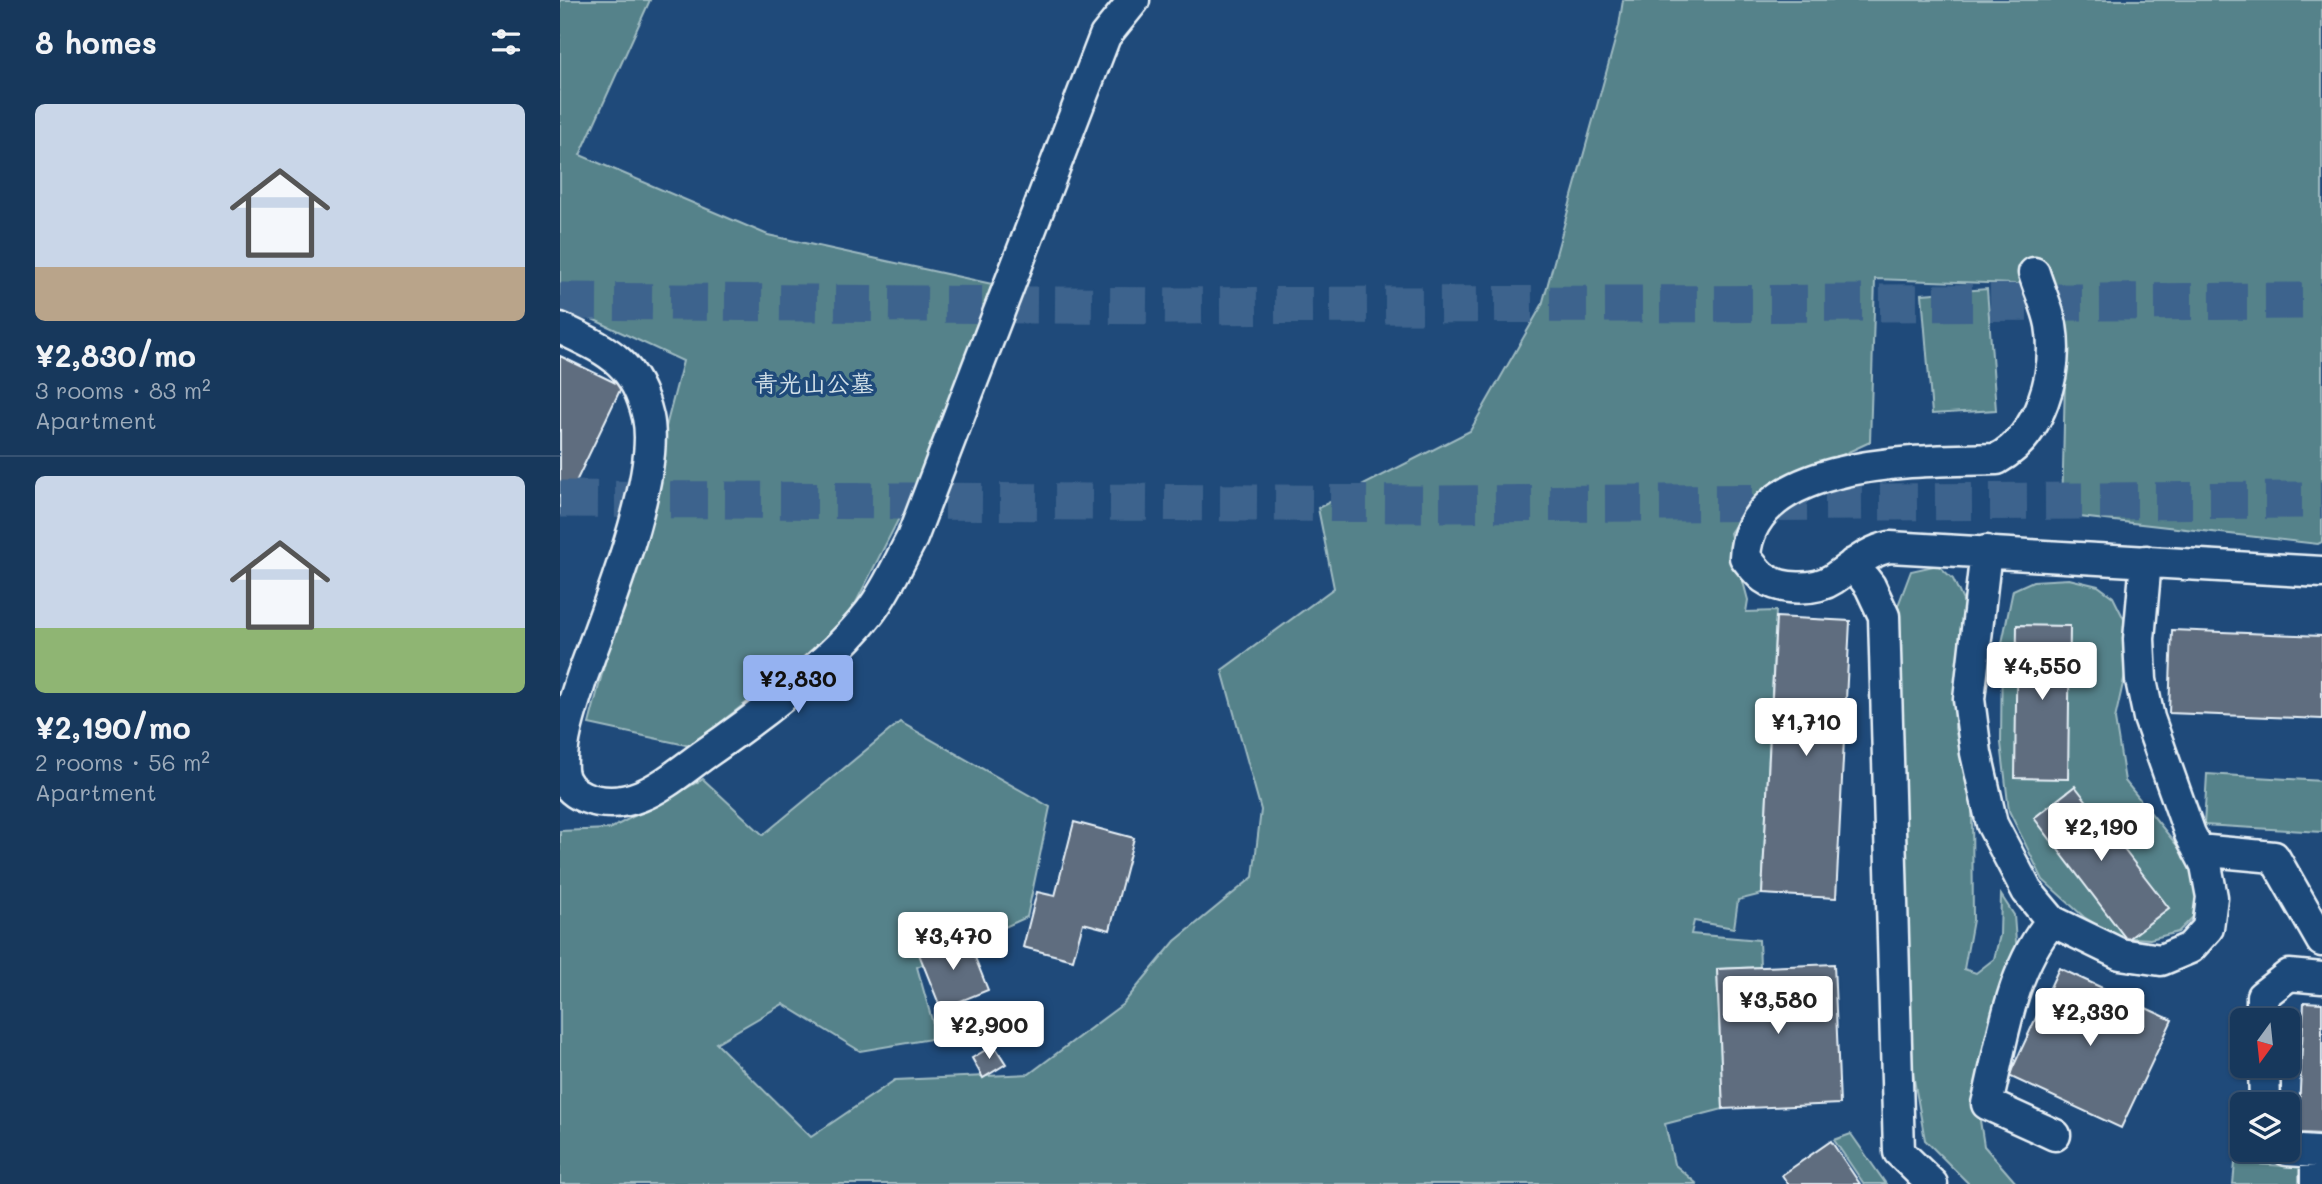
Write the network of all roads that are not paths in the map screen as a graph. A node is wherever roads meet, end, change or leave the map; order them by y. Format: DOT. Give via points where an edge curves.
graph roads {
  1 [pos="1134,0"];
  2 [pos="2034,274"];
  3 [pos="560,328"];
  4 [pos="1986,551"];
  5 [pos="2146,561"];
  6 [pos="1853,564"];
  7 [pos="2322,572"];
  8 [pos="570,797"];
  9 [pos="2198,850"];
  10 [pos="2052,921"];
  11 [pos="2322,941"];
  12 [pos="2322,978"];
  13 [pos="2262,1008"];
  14 [pos="2055,1135"];
  15 [pos="2308,1151"];
  16 [pos="1932,1184"];
  17 [pos="2316,1184"];
  1 -- 8 [label="street" via="1105,36 912,538 872,609 796,684 649,794 614,802"];
  2 -- 6 [label="street" via="2051,326 2051,365 2042,404 2028,433 2013,450 1997,459 1850,468 1814,479 1771,504 1745,543 1745,557 1763,578 1784,587 1829,581"];
  3 -- 8 [label="street" via="604,349 627,368 642,399 650,438 648,467 628,542 567,727 562,773"];
  4 -- 5 [label="street"];
  4 -- 6 [label="street" via="1890,547"];
  4 -- 10 [label="street" via="1969,699 1976,753 1992,824 2027,891"];
  5 -- 7 [label="street"];
  5 -- 9 [label="street" via="2139,639 2141,680 2149,718"];
  6 -- 16 [label="street" via="1884,616 1899,1152"];
  9 -- 10 [label="street" via="2212,897 2208,928 2190,948 2161,960 2120,954"];
  9 -- 11 [label="street" via="2274,858"];
  10 -- 14 [label="street" via="2039,937 2013,998 1987,1104"];
  12 -- 13 [label="street" via="2289,975 2262,996"];
  15 -- 17 [label="street"];
}
